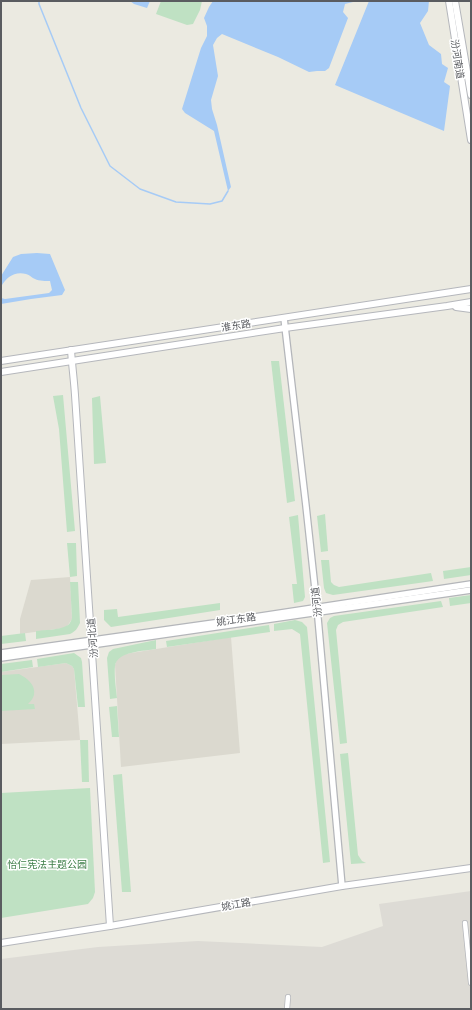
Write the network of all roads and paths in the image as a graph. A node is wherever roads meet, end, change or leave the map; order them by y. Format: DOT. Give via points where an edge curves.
graph roads {
  1 [pos="448,1"];
  2 [pos="454,1"];
  3 [pos="471,95"];
  4 [pos="471,140"];
  5 [pos="471,284"];
  6 [pos="471,290"];
  7 [pos="452,292"];
  8 [pos="471,302"];
  9 [pos="447,306"];
  10 [pos="471,309"];
  11 [pos="284,318"];
  12 [pos="286,328"];
  13 [pos="71,350"];
  14 [pos="1,361"];
  15 [pos="72,361"];
  16 [pos="1,372"];
  17 [pos="471,584"];
  18 [pos="471,590"];
  19 [pos="317,609"];
  20 [pos="92,643"];
  21 [pos="1,653"];
  22 [pos="1,658"];
  23 [pos="471,868"];
  24 [pos="342,886"];
  25 [pos="465,923"];
  26 [pos="110,926"];
  27 [pos="1,943"];
  28 [pos="471,983"];
  29 [pos="288,997"];
  30 [pos="287,1009"];
  1 -- 4 [label="main road, 汾河南道"];
  2 -- 3 [label="main road, 汾河南道"];
  5 -- 7 [label="main road"];
  6 -- 7 [label="main road, 淮东路"];
  7 -- 11 [label="main road, 淮东路"];
  8 -- 9 [label="main road, 淮东路"];
  9 -- 10 [label="main road"];
  9 -- 12 [label="main road, 淮东路"];
  11 -- 12 [label="street, 汾河道"];
  11 -- 13 [label="main road, 淮东路"];
  12 -- 15 [label="main road, 淮东路"];
  12 -- 19 [label="street, 汾河道"];
  13 -- 14 [label="main road, 淮东路"];
  13 -- 15 [label="main road, 汾河北道"];
  15 -- 16 [label="main road, 淮东路"];
  15 -- 20 [label="main road, 汾河北道"];
  17 -- 19 [label="street, 姚江东路"];
  18 -- 19 [label="street, 姚江东路"];
  19 -- 20 [label="street, 姚江东路"];
  19 -- 24 [label="street, 汾河道"];
  20 -- 21 [label="street, 姚江东路"];
  20 -- 22 [label="street, 姚江东路"];
  20 -- 26 [label="main road, 汾河北道"];
  23 -- 24 [label="main road, 姚江路"];
  24 -- 26 [label="main road, 姚江路"];
  25 -- 28 [label="street"];
  26 -- 27 [label="main road, 姚江路"];
  29 -- 30 [label="street"];
}
